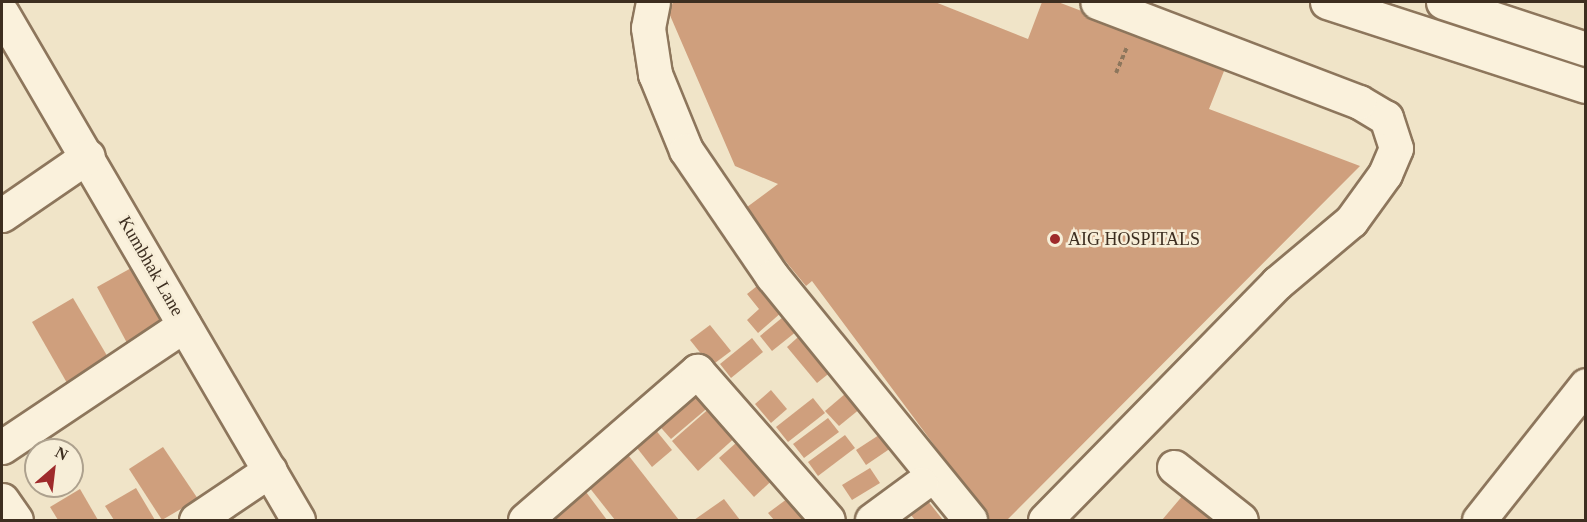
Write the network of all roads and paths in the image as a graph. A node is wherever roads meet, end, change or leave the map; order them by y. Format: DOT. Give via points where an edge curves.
graph roads {
  1 [pos="653,2"];
  2 [pos="1097,2"];
  3 [pos="1327,2"];
  4 [pos="1443,2"];
  5 [pos="1144,10"];
  6 [pos="2,13"];
  7 [pos="1586,49"];
  8 [pos="1586,86"];
  9 [pos="88,156"];
  10 [pos="2,215"];
  11 [pos="184,325"];
  12 [pos="1586,385"];
  13 [pos="2,447"];
  14 [pos="1174,467"];
  15 [pos="270,470"];
  16 [pos="921,484"];
  17 [pos="2,500"];
  18 [pos="16,520"];
  19 [pos="196,520"];
  20 [pos="298,520"];
  21 [pos="525,520"];
  22 [pos="828,520"];
  23 [pos="872,520"];
  24 [pos="970,520"];
  25 [pos="1045,520"];
  26 [pos="1241,520"];
  27 [pos="1479,520"];
  1 -- 24 [label="street" via="648,28 656,74 686,150 772,276"];
  2 -- 5 [label="street"];
  3 -- 8 [label="street"];
  4 -- 7 [label="street"];
  5 -- 25 [label="street" via="1359,102 1386,118 1396,148 1385,174 1351,221 1277,282"];
  6 -- 9 [label="street, Kumbhak Lane"];
  9 -- 10 [label="street"];
  9 -- 11 [label="street, Kumbhak Lane"];
  11 -- 13 [label="street"];
  11 -- 15 [label="street, Kumbhak Lane"];
  12 -- 27 [label="street"];
  14 -- 26 [label="street"];
  15 -- 19 [label="street"];
  15 -- 20 [label="street, Kumbhak Lane"];
  16 -- 23 [label="street"];
  17 -- 18 [label="street"];
  21 -- 22 [label="street" via="697,371"];
}
